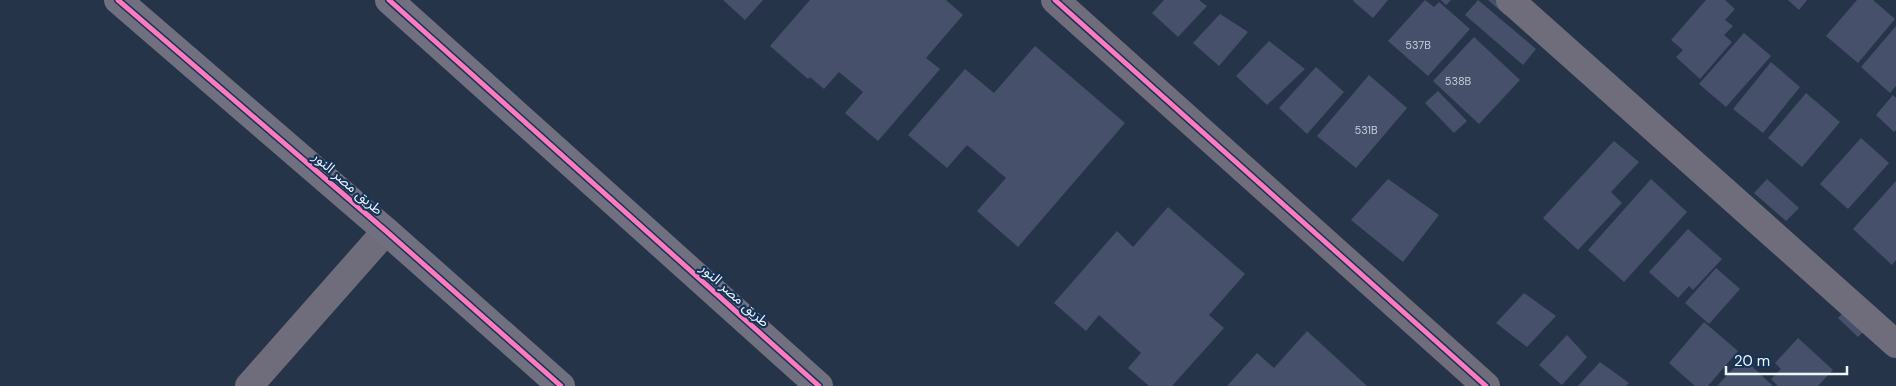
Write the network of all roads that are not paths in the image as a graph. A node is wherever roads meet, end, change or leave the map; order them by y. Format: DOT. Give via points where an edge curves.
graph roads {
  1 [pos="118,0"];
  2 [pos="389,0"];
  3 [pos="1055,0"];
  4 [pos="1510,0"];
  5 [pos="386,230"];
  6 [pos="1896,344"];
  7 [pos="816,384"];
  8 [pos="249,386"];
  9 [pos="561,386"];
  10 [pos="1486,386"];
  1 -- 5 [label="street, طريق مصر النور"];
  2 -- 7 [label="street, طريق مصر النور"];
  3 -- 10 [label="street"];
  4 -- 6 [label="street"];
  5 -- 8 [label="street"];
  5 -- 9 [label="street, طريق مصر النور"];
}
